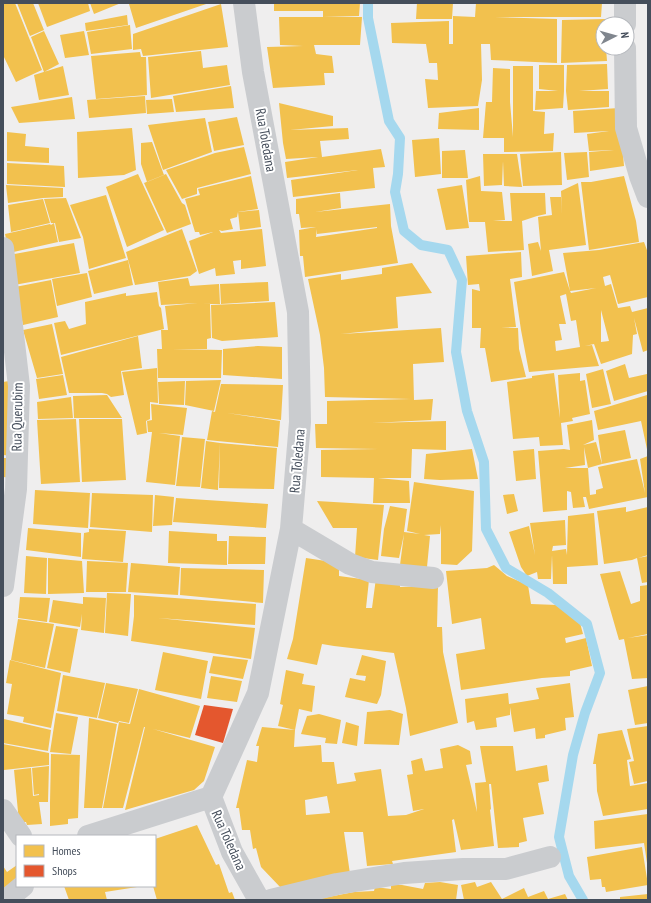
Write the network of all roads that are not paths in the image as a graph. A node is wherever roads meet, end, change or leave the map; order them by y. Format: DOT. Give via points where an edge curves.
graph roads {
  1 [pos="244,3"];
  2 [pos="625,3"];
  3 [pos="625,16"];
  4 [pos="626,56"];
  5 [pos="648,197"];
  6 [pos="3,248"];
  7 [pos="292,529"];
  8 [pos="433,578"];
  9 [pos="3,586"];
  10 [pos="211,797"];
  11 [pos="3,810"];
  12 [pos="20,835"];
  13 [pos="91,835"];
  14 [pos="550,857"];
  15 [pos="22,887"];
  16 [pos="6,900"];
  17 [pos="258,900"];
  18 [pos="271,900"];
  1 -- 7 [label="street, Rua Toledana" via="253,72 298,312 300,422"];
  2 -- 3 [label="street"];
  4 -- 5 [label="street" via="626,128"];
  6 -- 9 [label="street, Rua Querubim" via="18,386 16,489"];
  7 -- 8 [label="street" via="350,564 372,572"];
  7 -- 10 [label="street, Rua Toledana" via="258,693"];
  10 -- 13 [label="street"];
  10 -- 17 [label="street, Rua Toledana" via="232,852"];
  11 -- 12 [label="street"];
  14 -- 18 [label="street" via="506,869 404,873 337,884"];
  15 -- 16 [label="street"];
}
